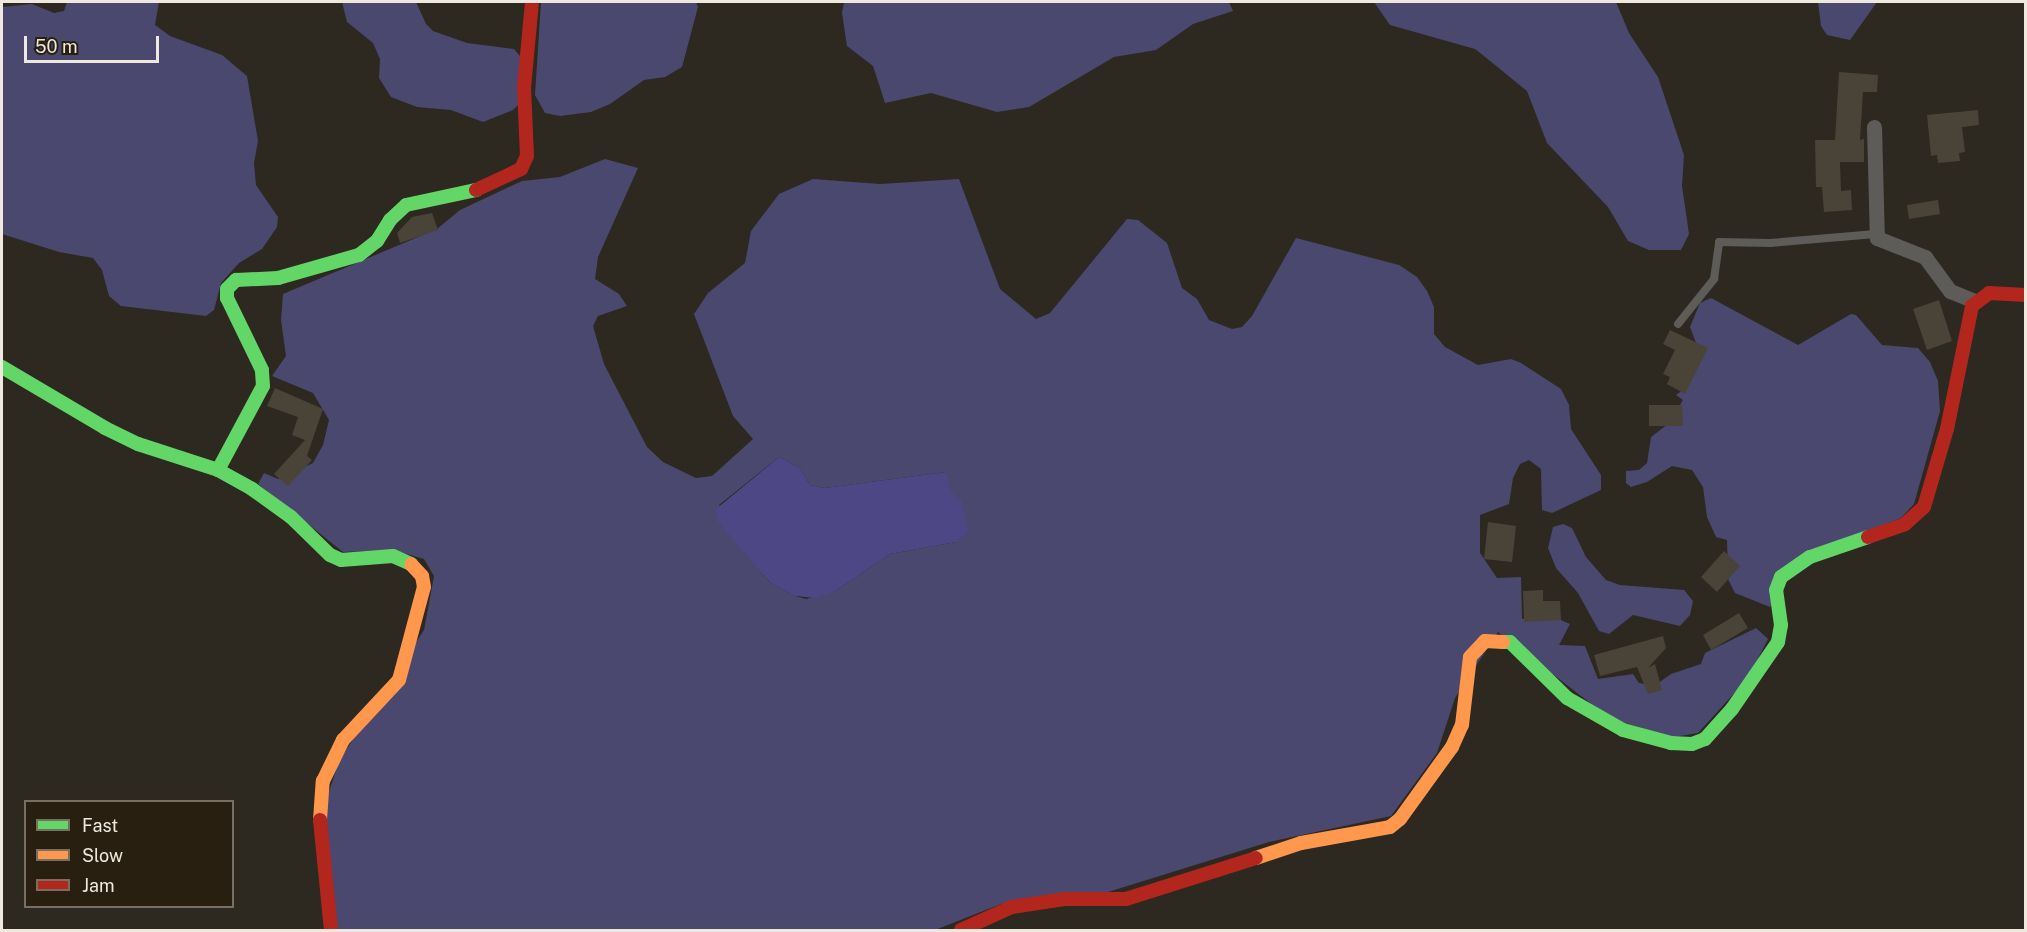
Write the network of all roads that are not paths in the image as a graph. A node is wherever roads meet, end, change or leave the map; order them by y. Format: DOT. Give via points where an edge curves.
graph roads {
  1 [pos="532,2"];
  2 [pos="1874,127"];
  3 [pos="1876,234"];
  4 [pos="2025,295"];
  5 [pos="1976,301"];
  6 [pos="1678,324"];
  7 [pos="2,367"];
  8 [pos="218,470"];
  9 [pos="331,930"];
  10 [pos="961,930"];
  1 -- 8 [label="street" via="525,88 527,156 521,169 481,189 406,205 390,220 377,242 358,255 278,278 236,280 227,289 226,298 262,370 263,386"];
  2 -- 3 [label="street"];
  3 -- 5 [label="street" via="1884,243 1925,257 1950,291"];
  3 -- 6 [label="lane" via="1770,243 1719,242 1714,279"];
  4 -- 5 [label="street" via="1999,291"];
  5 -- 10 [label="street" via="1924,507 1905,524 1810,557 1781,577 1776,590 1781,625 1774,649 1726,718 1705,739 1692,744 1671,743 1623,730 1567,698 1510,642 1485,641 1470,657 1462,725 1452,747 1400,819 1390,827 1301,843 1126,899 1064,899 1012,907"];
  7 -- 8 [label="street" via="138,444"];
  8 -- 9 [label="street" via="271,501 330,555 341,560 393,556 416,566 422,576 424,587 415,629 399,680 343,740 323,781 319,811"];
}
